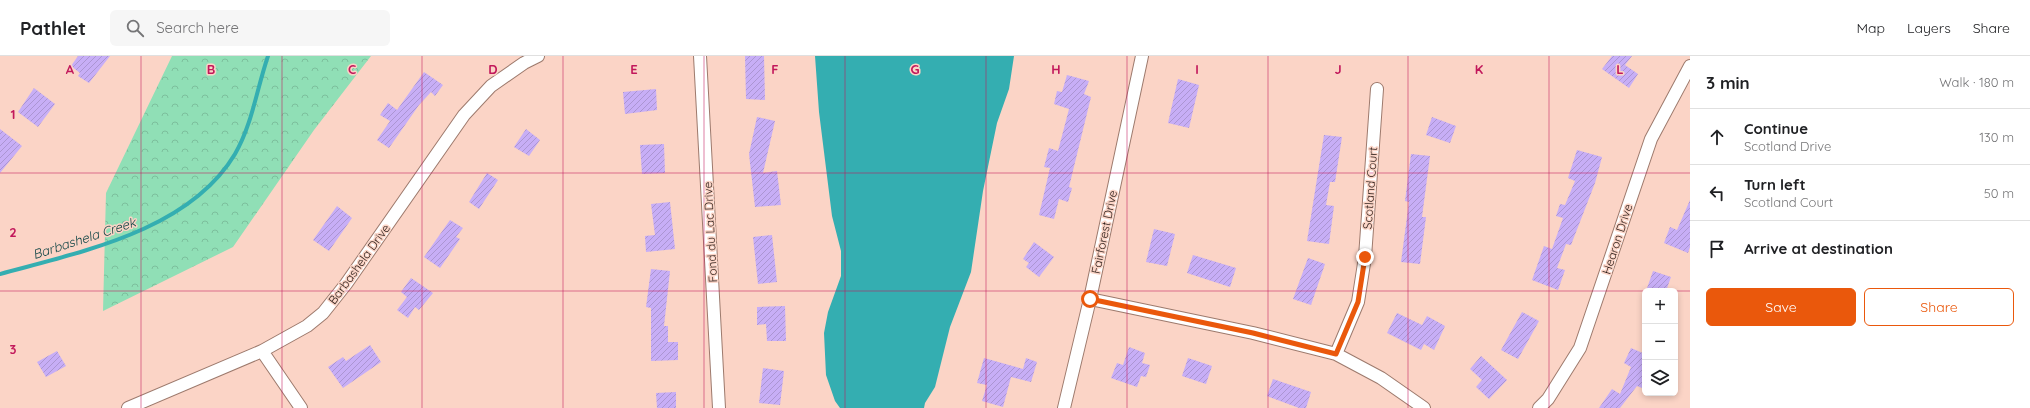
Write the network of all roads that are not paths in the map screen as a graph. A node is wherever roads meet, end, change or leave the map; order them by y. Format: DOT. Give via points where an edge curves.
graph roads {
  1 [pos="538,56"];
  2 [pos="700,56"];
  3 [pos="1142,56"];
  4 [pos="1690,66"];
  5 [pos="1377,89"];
  6 [pos="1090,299"];
  7 [pos="262,351"];
  8 [pos="1336,354"];
  9 [pos="128,408"];
  10 [pos="301,408"];
  11 [pos="719,408"];
  12 [pos="1064,408"];
  13 [pos="1424,408"];
  14 [pos="1539,408"];
  1 -- 7 [label="street, Barbashela Drive" via="491,86 464,115 323,313 307,326"];
  2 -- 11 [label="street, Fond du Lac Drive"];
  3 -- 6 [label="street, Fairforest Drive"];
  4 -- 14 [label="street, Hearon Drive" via="1651,139 1580,348 1548,399"];
  5 -- 8 [label="street, Scotland Court" via="1365,257 1358,302"];
  6 -- 8 [label="street" via="1253,333"];
  6 -- 12 [label="street, Fairforest Drive"];
  7 -- 9 [label="street, Barbashela Drive"];
  7 -- 10 [label="street"];
  8 -- 13 [label="street" via="1381,378"];
}
